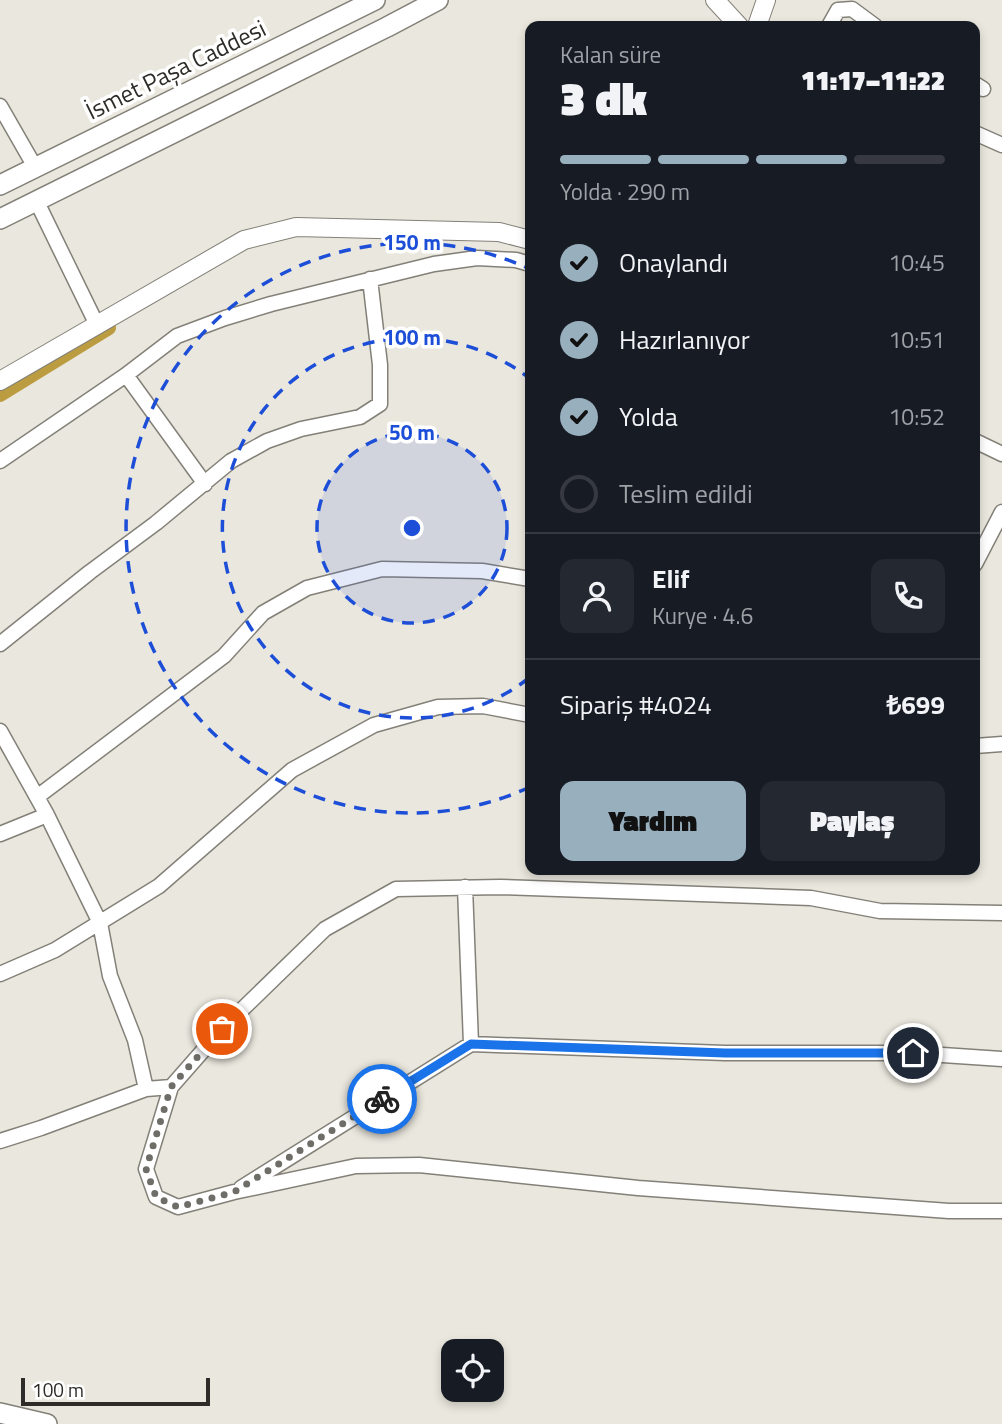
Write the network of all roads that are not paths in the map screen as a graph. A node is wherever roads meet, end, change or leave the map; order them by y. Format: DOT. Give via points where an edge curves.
graph roads {
  1 [pos="374,0"];
  2 [pos="438,0"];
  3 [pos="715,0"];
  4 [pos="765,0"];
  5 [pos="734,21"];
  6 [pos="759,21"];
  7 [pos="832,21"];
  8 [pos="868,21"];
  9 [pos="0,106"];
  10 [pos="980,135"];
  11 [pos="1002,145"];
  12 [pos="35,167"];
  13 [pos="0,185"];
  14 [pos="36,201"];
  15 [pos="0,219"];
  16 [pos="525,239"];
  17 [pos="525,263"];
  18 [pos="370,279"];
  19 [pos="97,325"];
  20 [pos="126,375"];
  21 [pos="0,381"];
  22 [pos="980,443"];
  23 [pos="1002,454"];
  24 [pos="0,461"];
  25 [pos="205,484"];
  26 [pos="1002,512"];
  27 [pos="980,554"];
  28 [pos="525,578"];
  29 [pos="0,644"];
  30 [pos="525,714"];
  31 [pos="0,731"];
  32 [pos="1002,744"];
  33 [pos="980,746"];
  34 [pos="37,797"];
  35 [pos="47,815"];
  36 [pos="0,834"];
  37 [pos="465,887"];
  38 [pos="1002,912"];
  39 [pos="100,923"];
  40 [pos="0,974"];
  41 [pos="471,1044"];
  42 [pos="1002,1059"];
  43 [pos="171,1087"];
  44 [pos="146,1089"];
  45 [pos="0,1140"];
  46 [pos="234,1192"];
  47 [pos="983,1211"];
  48 [pos="1002,1211"];
  49 [pos="1002,1225"];
  50 [pos="0,1413"];
  51 [pos="47,1424"];
  1 -- 12 [label="main road, İsmet Paşa Caddesi"];
  2 -- 14 [label="main road"];
  3 -- 5 [label="street"];
  4 -- 6 [label="street"];
  7 -- 8 [label="street" via="838,10 852,9"];
  9 -- 12 [label="street"];
  10 -- 11 [label="street"];
  12 -- 13 [label="main road, İsmet Paşa Caddesi"];
  14 -- 15 [label="main road"];
  14 -- 19 [label="street"];
  16 -- 19 [label="street" via="499,232 296,228 244,240"];
  17 -- 18 [label="street" via="478,258"];
  18 -- 20 [label="street" via="271,303 177,336"];
  18 -- 25 [label="street" via="380,404 360,417 267,441 231,461"];
  19 -- 21 [label="street"];
  20 -- 24 [label="street"];
  20 -- 25 [label="street"];
  22 -- 23 [label="street"];
  25 -- 29 [label="street"];
  26 -- 27 [label="street"];
  28 -- 34 [label="street" via="482,571 382,569 307,588 263,613 224,656"];
  30 -- 39 [label="street" via="483,706 438,708 374,725 292,770 159,886"];
  31 -- 34 [label="street"];
  32 -- 33 [label="street"];
  34 -- 35 [label="street"];
  35 -- 36 [label="street"];
  35 -- 39 [label="street"];
  37 -- 38 [label="street" via="811,898 880,911"];
  37 -- 41 [label="street"];
  37 -- 43 [label="street" via="396,889 325,929 222,1029"];
  39 -- 40 [label="street" via="55,950"];
  39 -- 44 [label="street" via="110,976 135,1040"];
  41 -- 42 [label="street"];
  41 -- 46 [label="street"];
  43 -- 44 [label="street"];
  43 -- 46 [label="street" via="146,1169 156,1197 178,1207"];
  44 -- 45 [label="street"];
  46 -- 47 [label="street" via="356,1166 419,1165 638,1188"];
  47 -- 48 [label="street"];
  47 -- 49 [label="street"];
  50 -- 51 [label="main road"];
}
